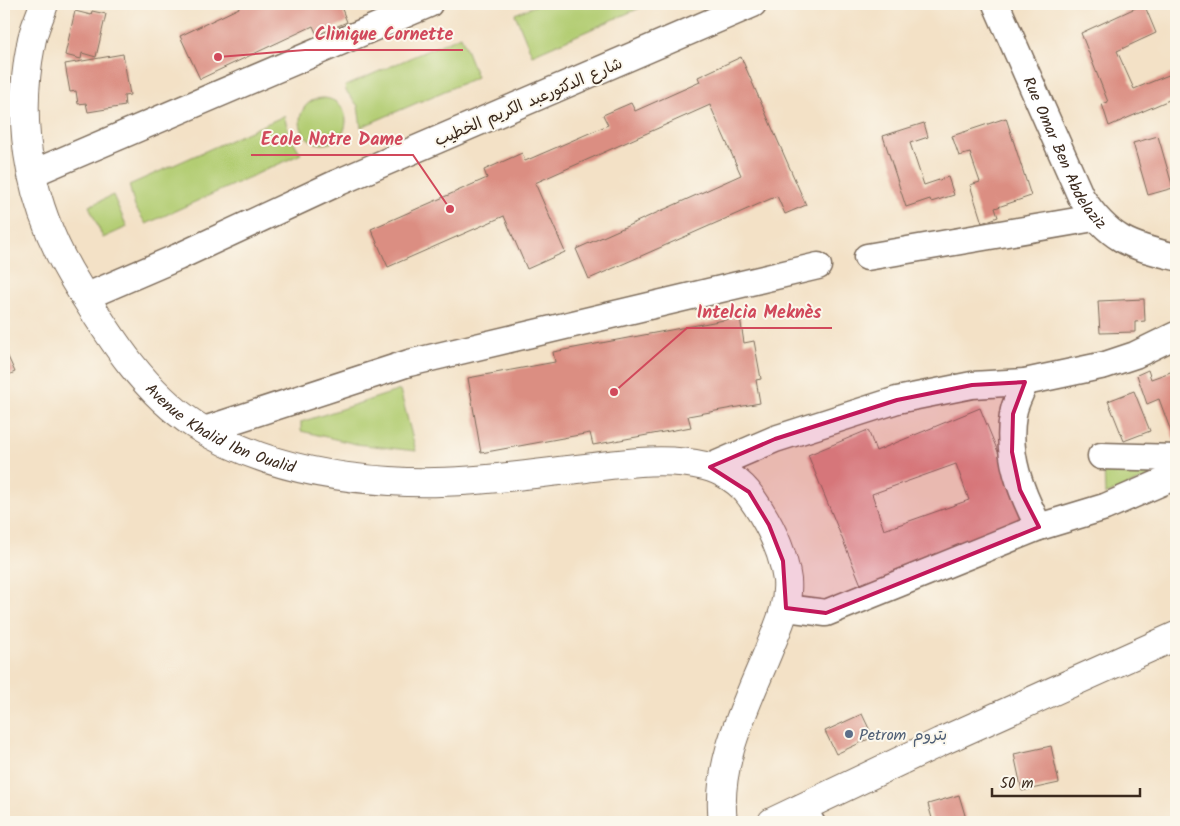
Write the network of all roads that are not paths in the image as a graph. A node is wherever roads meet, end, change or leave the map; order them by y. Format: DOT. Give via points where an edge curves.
graph roads {
  1 [pos="44,4"];
  2 [pos="429,4"];
  3 [pos="754,4"];
  4 [pos="996,4"];
  5 [pos="31,174"];
  6 [pos="1094,218"];
  7 [pos="867,257"];
  8 [pos="1176,257"];
  9 [pos="818,266"];
  10 [pos="85,297"];
  11 [pos="1176,335"];
  12 [pos="1025,382"];
  13 [pos="204,430"];
  14 [pos="1101,456"];
  15 [pos="1176,458"];
  16 [pos="710,467"];
  17 [pos="1176,476"];
  18 [pos="1039,527"];
  19 [pos="786,608"];
  20 [pos="1176,636"];
  21 [pos="805,815"];
  22 [pos="723,822"];
  23 [pos="772,822"];
  1 -- 5 [label="main road, Avenue Khalid Ibn Oualid" via="31,41 24,95"];
  2 -- 5 [label="street"];
  3 -- 10 [label="street, شارع الدكتورعبد الكريم الخطيب" via="337,182"];
  4 -- 6 [label="street, Rue Omar Ben Abdelaziz" via="1081,197"];
  5 -- 10 [label="main road, Avenue Khalid Ibn Oualid" via="50,236"];
  6 -- 7 [label="street"];
  6 -- 8 [label="street, Rue Omar Ben Abdelaziz" via="1115,236 1140,249"];
  9 -- 13 [label="street" via="409,363"];
  10 -- 13 [label="main road, Avenue Khalid Ibn Oualid" via="144,382"];
  11 -- 12 [label="street" via="1105,365"];
  12 -- 16 [label="street" via="972,385 896,400 775,439"];
  12 -- 18 [label="street" via="1012,414 1012,452 1020,490"];
  13 -- 16 [label="main road, Avenue Khalid Ibn Oualid" via="256,456 316,473 392,482 449,481 653,460"];
  14 -- 15 [label="street"];
  16 -- 19 [label="main road" via="749,492 769,526 783,561 787,582"];
  17 -- 18 [label="street" via="1105,507"];
  18 -- 19 [label="street" via="826,613"];
  19 -- 22 [label="main road" via="737,730 725,771 721,808"];
  20 -- 21 [label="main road" via="940,742"];
  21 -- 23 [label="main road"];
}
